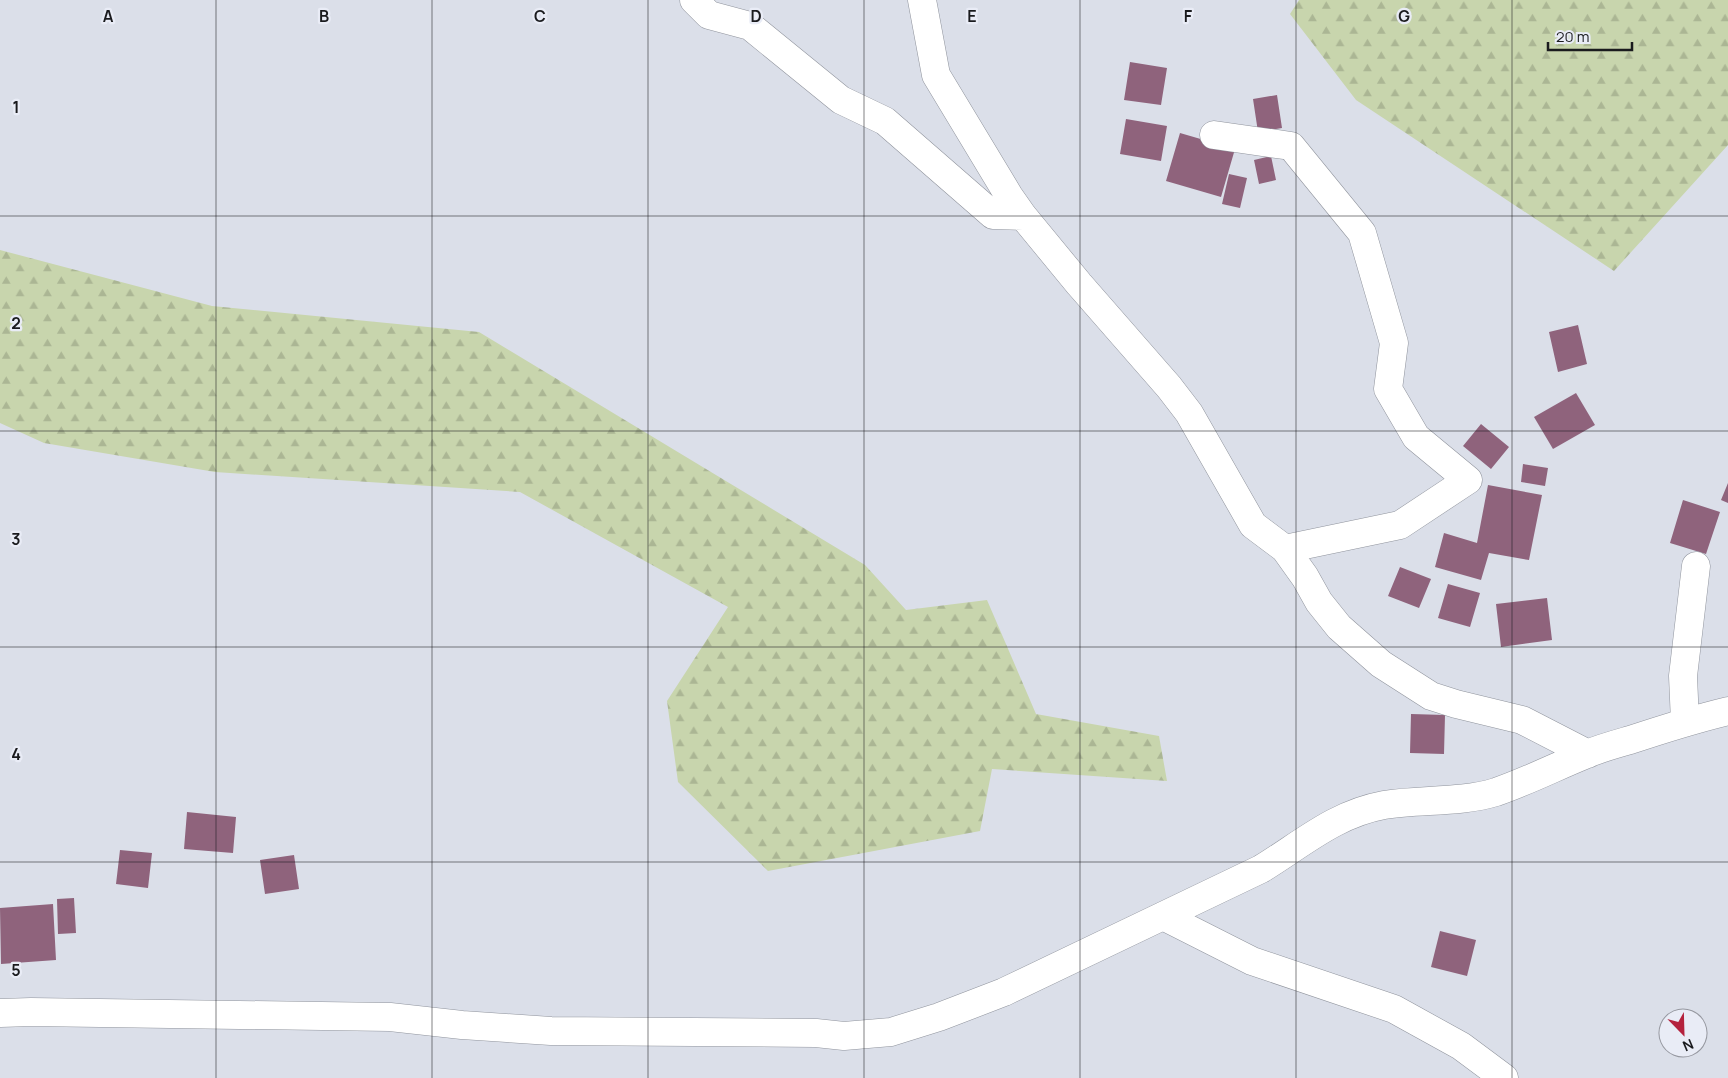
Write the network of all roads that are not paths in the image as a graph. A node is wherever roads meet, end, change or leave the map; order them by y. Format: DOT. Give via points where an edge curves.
graph roads {
  1 [pos="694,0"];
  2 [pos="922,0"];
  3 [pos="1214,135"];
  4 [pos="1023,216"];
  5 [pos="1285,549"];
  6 [pos="1696,566"];
  7 [pos="1728,711"];
  8 [pos="1685,722"];
  9 [pos="1588,754"];
  10 [pos="1164,916"];
  11 [pos="0,1013"];
  12 [pos="1504,1078"];
  1 -- 4 [label="street" via="709,15 750,26 841,100 885,121 993,215"];
  2 -- 4 [label="street" via="936,75"];
  3 -- 5 [label="street" via="1291,146 1362,233 1394,343 1388,389 1416,437 1468,480 1400,525"];
  4 -- 5 [label="street" via="1189,413 1253,525"];
  5 -- 9 [label="street" via="1319,602 1339,626 1381,664 1431,696 1522,720"];
  6 -- 8 [label="street" via="1683,676"];
  7 -- 8 [label="street"];
  8 -- 9 [label="street"];
  9 -- 10 [label="street" via="1494,792 1470,798 1383,806 1355,813 1323,828 1260,868"];
  10 -- 11 [label="street" via="1004,992 939,1017 892,1032 844,1036 551,1030 390,1017"];
  10 -- 12 [label="street" via="1252,961 1394,1009 1461,1046"];
}
